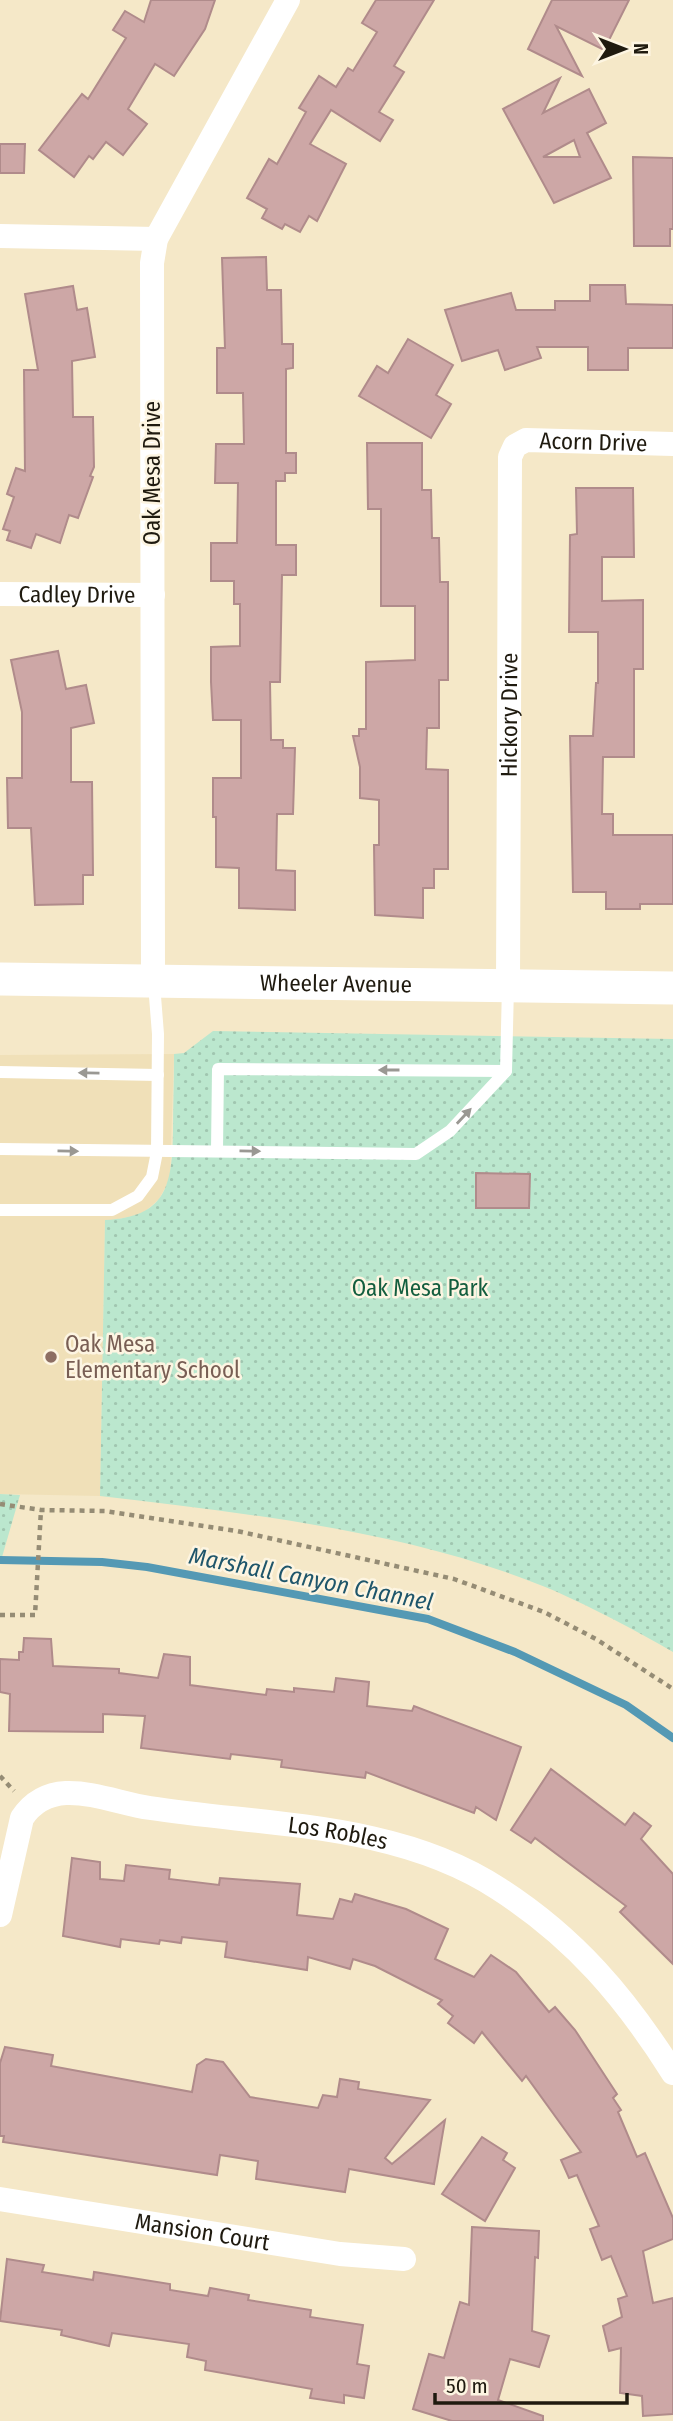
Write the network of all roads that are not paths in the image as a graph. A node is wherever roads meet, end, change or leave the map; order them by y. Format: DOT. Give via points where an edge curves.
graph roads {
  1 [pos="288,0"];
  2 [pos="0,236"];
  3 [pos="156,239"];
  4 [pos="673,444"];
  5 [pos="515,446"];
  6 [pos="0,594"];
  7 [pos="153,595"];
  8 [pos="0,979"];
  9 [pos="153,980"];
  10 [pos="508,986"];
  11 [pos="673,988"];
  12 [pos="506,1071"];
  13 [pos="0,1072"];
  14 [pos="158,1075"];
  15 [pos="0,1149"];
  16 [pos="217,1150"];
  17 [pos="157,1152"];
  18 [pos="0,1210"];
  19 [pos="0,1915"];
  20 [pos="673,2073"];
  21 [pos="0,2199"];
  22 [pos="404,2259"];
  1 -- 3 [label="street, Oak Mesa Drive"];
  2 -- 3 [label="street"];
  3 -- 7 [label="street, Oak Mesa Drive" via="152,263"];
  4 -- 5 [label="street, Acorn Drive" via="526,440"];
  5 -- 10 [label="street, Hickory Drive" via="510,457"];
  6 -- 7 [label="street, Cadley Drive"];
  7 -- 9 [label="street, Oak Mesa Drive"];
  8 -- 9 [label="main road, Wheeler Avenue"];
  9 -- 10 [label="main road, Wheeler Avenue"];
  9 -- 14 [label="lane"];
  10 -- 11 [label="main road, Wheeler Avenue"];
  10 -- 12 [label="lane"];
  16 -- 12 [label="lane, one-way" via="416,1154 450,1131"];
  12 -- 16 [label="lane, one-way" via="218,1069"];
  14 -- 13 [label="lane, one-way"];
  14 -- 17 [label="lane"];
  15 -- 17 [label="lane, one-way"];
  16 -- 17 [label="lane"];
  17 -- 18 [label="lane" via="152,1177 138,1196 111,1210"];
  19 -- 20 [label="street, Los Robles" via="22,1818 31,1805 65,1793 349,1832 448,1863 497,1887 551,1926 608,1980"];
  21 -- 22 [label="street, Mansion Court"];
}
